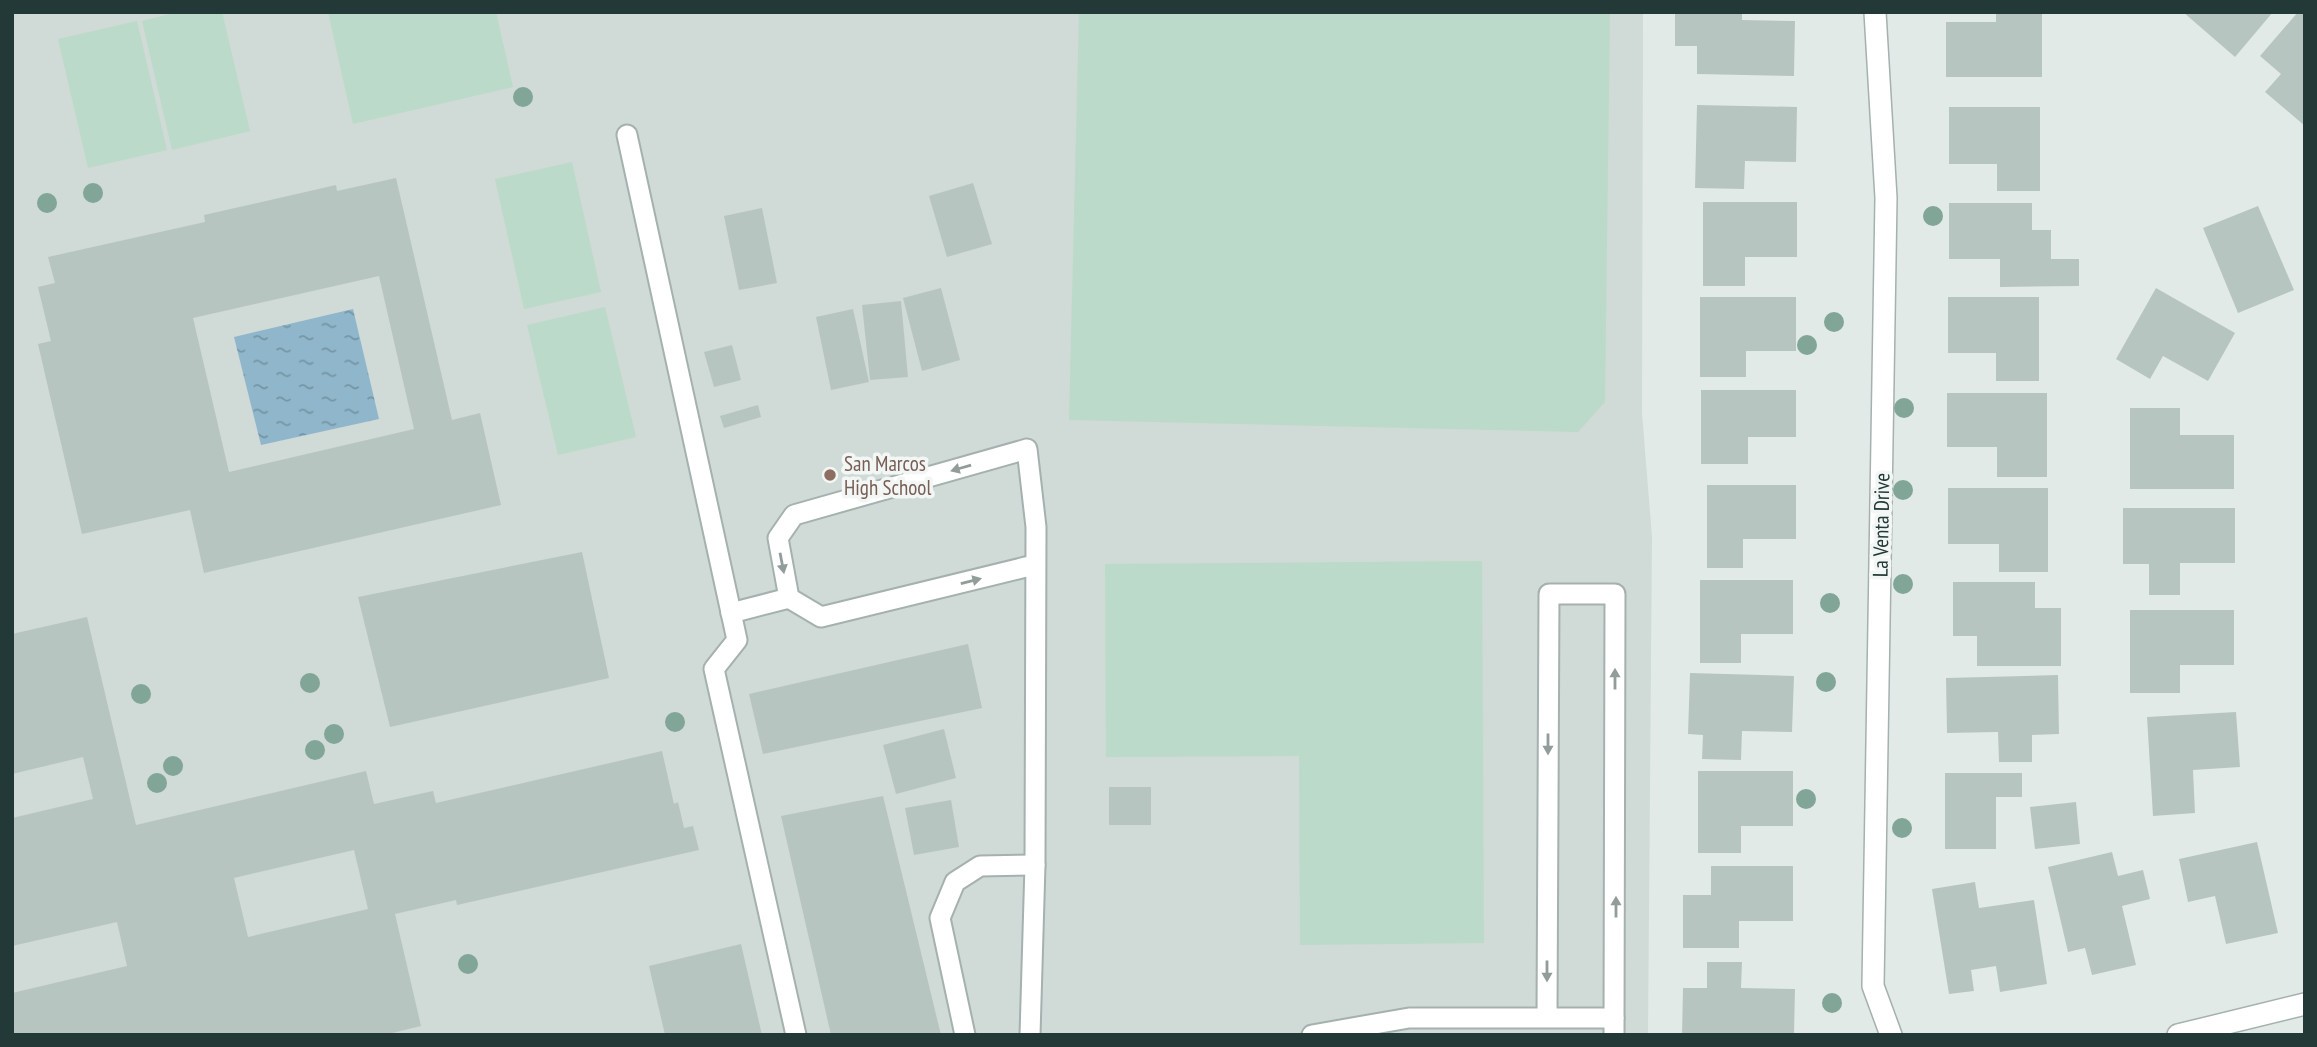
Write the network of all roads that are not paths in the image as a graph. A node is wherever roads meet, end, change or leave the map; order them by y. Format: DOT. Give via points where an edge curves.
graph roads {
  1 [pos="1875,12"];
  2 [pos="627,135"];
  3 [pos="1034,565"];
  4 [pos="789,598"];
  5 [pos="731,612"];
  6 [pos="1035,865"];
  7 [pos="2305,1004"];
  8 [pos="1534,1024"];
  9 [pos="1411,1026"];
  10 [pos="1614,1026"];
  11 [pos="2184,1034"];
  12 [pos="796,1035"];
  13 [pos="965,1035"];
  14 [pos="1030,1035"];
  15 [pos="1312,1035"];
  16 [pos="1891,1035"];
  1 -- 16 [label="street, La Venta Drive" via="1886,198 1872,986"];
  2 -- 5 [label="lane"];
  4 -- 3 [label="lane, one-way" via="821,617"];
  3 -- 4 [label="lane, one-way" via="1036,527 1027,449 794,515 778,538"];
  3 -- 6 [label="lane"];
  4 -- 5 [label="lane"];
  5 -- 12 [label="lane" via="737,640 714,669"];
  6 -- 13 [label="lane" via="980,866 955,882 940,918"];
  6 -- 14 [label="lane"];
  7 -- 11 [label="street"];
  8 -- 9 [label="lane"];
  8 -- 10 [label="lane"];
  10 -- 8 [label="lane, one-way" via="1615,594 1549,594"];
  9 -- 15 [label="lane"];
}
